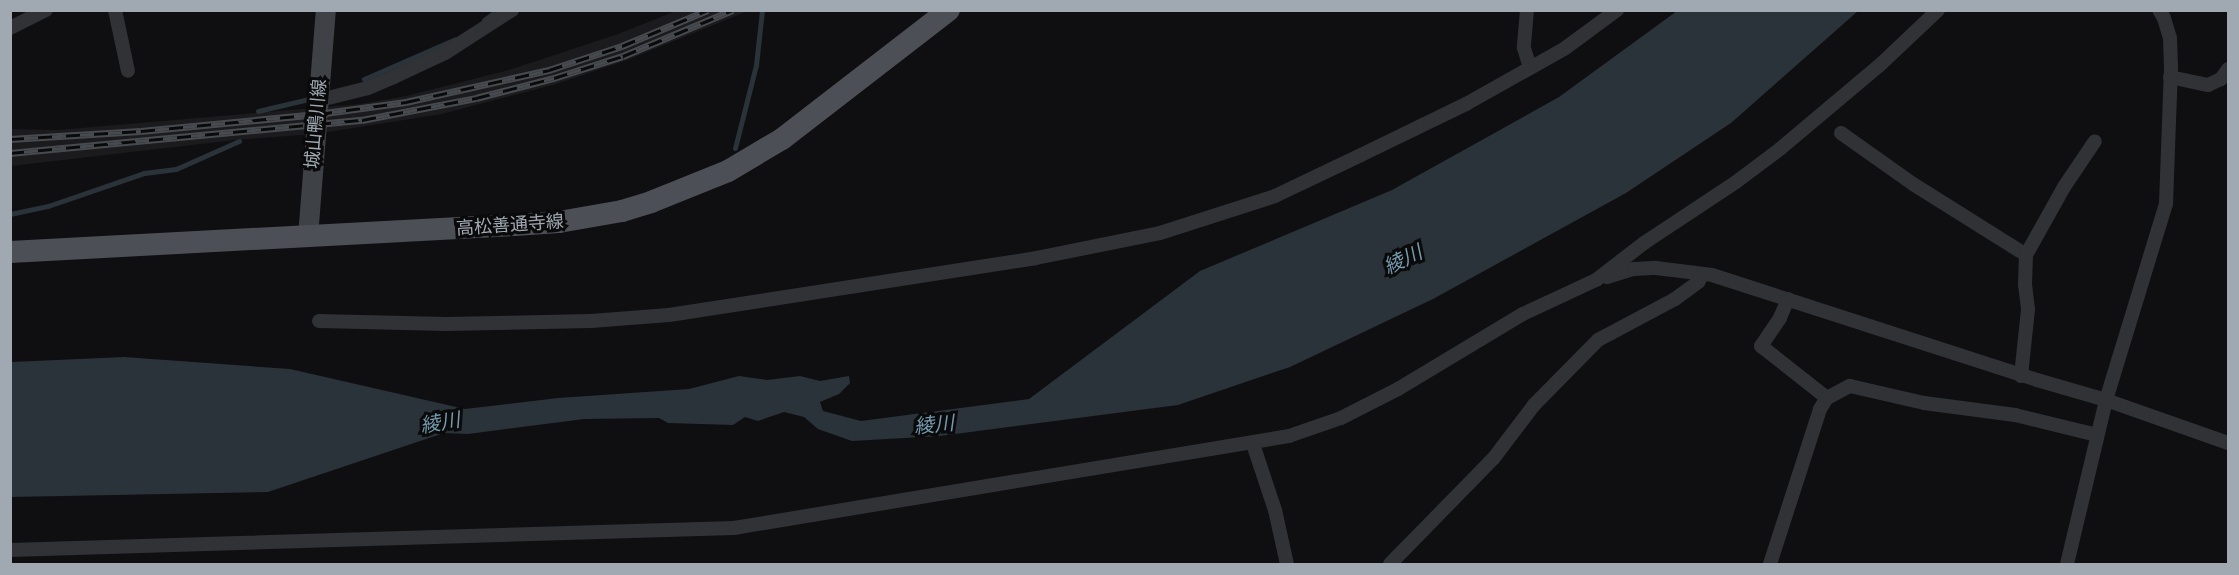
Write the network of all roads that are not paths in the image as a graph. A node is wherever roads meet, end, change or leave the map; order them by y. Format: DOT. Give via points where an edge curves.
graph roads {
  1 [pos="46,10"];
  2 [pos="115,10"];
  3 [pos="326,10"];
  4 [pos="512,10"];
  5 [pos="949,10"];
  6 [pos="1527,10"];
  7 [pos="1617,10"];
  8 [pos="1938,10"];
  9 [pos="2159,10"];
  10 [pos="10,28"];
  11 [pos="1530,68"];
  12 [pos="2229,69"];
  13 [pos="128,71"];
  14 [pos="2170,77"];
  15 [pos="320,100"];
  16 [pos="1841,133"];
  17 [pos="2096,141"];
  18 [pos="308,237"];
  19 [pos="10,252"];
  20 [pos="2026,255"];
  21 [pos="1703,274"];
  22 [pos="1596,280"];
  23 [pos="1788,299"];
  24 [pos="319,321"];
  25 [pos="2021,376"];
  26 [pos="1827,398"];
  27 [pos="2106,400"];
  28 [pos="2097,435"];
  29 [pos="2229,443"];
  30 [pos="1254,444"];
  31 [pos="10,550"];
  32 [pos="1287,564"];
  33 [pos="1390,564"];
  34 [pos="1770,564"];
  35 [pos="2067,564"];
  1 -- 10 [label="street"];
  2 -- 13 [label="street"];
  3 -- 15 [label="main road, 城山鴨川線"];
  4 -- 15 [label="street" via="445,53 394,77"];
  5 -- 18 [label="main road, 高松善通寺線" via="782,139 728,171 651,202 559,222"];
  6 -- 11 [label="street" via="1524,48"];
  7 -- 11 [label="street" via="1564,49"];
  8 -- 22 [label="street" via="1780,149"];
  9 -- 14 [label="street" via="2170,38"];
  11 -- 24 [label="street" via="1466,104 1275,196 1148,236 1036,258 669,315 491,323"];
  12 -- 14 [label="street" via="2221,79 2208,85"];
  14 -- 27 [label="street" via="2166,204"];
  15 -- 18 [label="main road, 城山鴨川線"];
  16 -- 20 [label="street"];
  17 -- 20 [label="street" via="2064,187"];
  18 -- 19 [label="main road, 高松善通寺線"];
  20 -- 25 [label="street" via="2028,309"];
  21 -- 22 [label="street" via="1634,269"];
  21 -- 23 [label="street"];
  21 -- 33 [label="street" via="1675,299 1598,340 1534,405 1494,459"];
  22 -- 30 [label="street" via="1523,314 1398,389 1341,418"];
  23 -- 25 [label="street"];
  23 -- 26 [label="street" via="1761,346"];
  25 -- 27 [label="street"];
  26 -- 28 [label="street" via="1850,386 1924,403 2015,415"];
  26 -- 34 [label="street" via="1820,409"];
  27 -- 28 [label="street"];
  27 -- 29 [label="street"];
  28 -- 35 [label="street"];
  30 -- 31 [label="street" via="734,528"];
  30 -- 32 [label="street" via="1278,519"];
}
